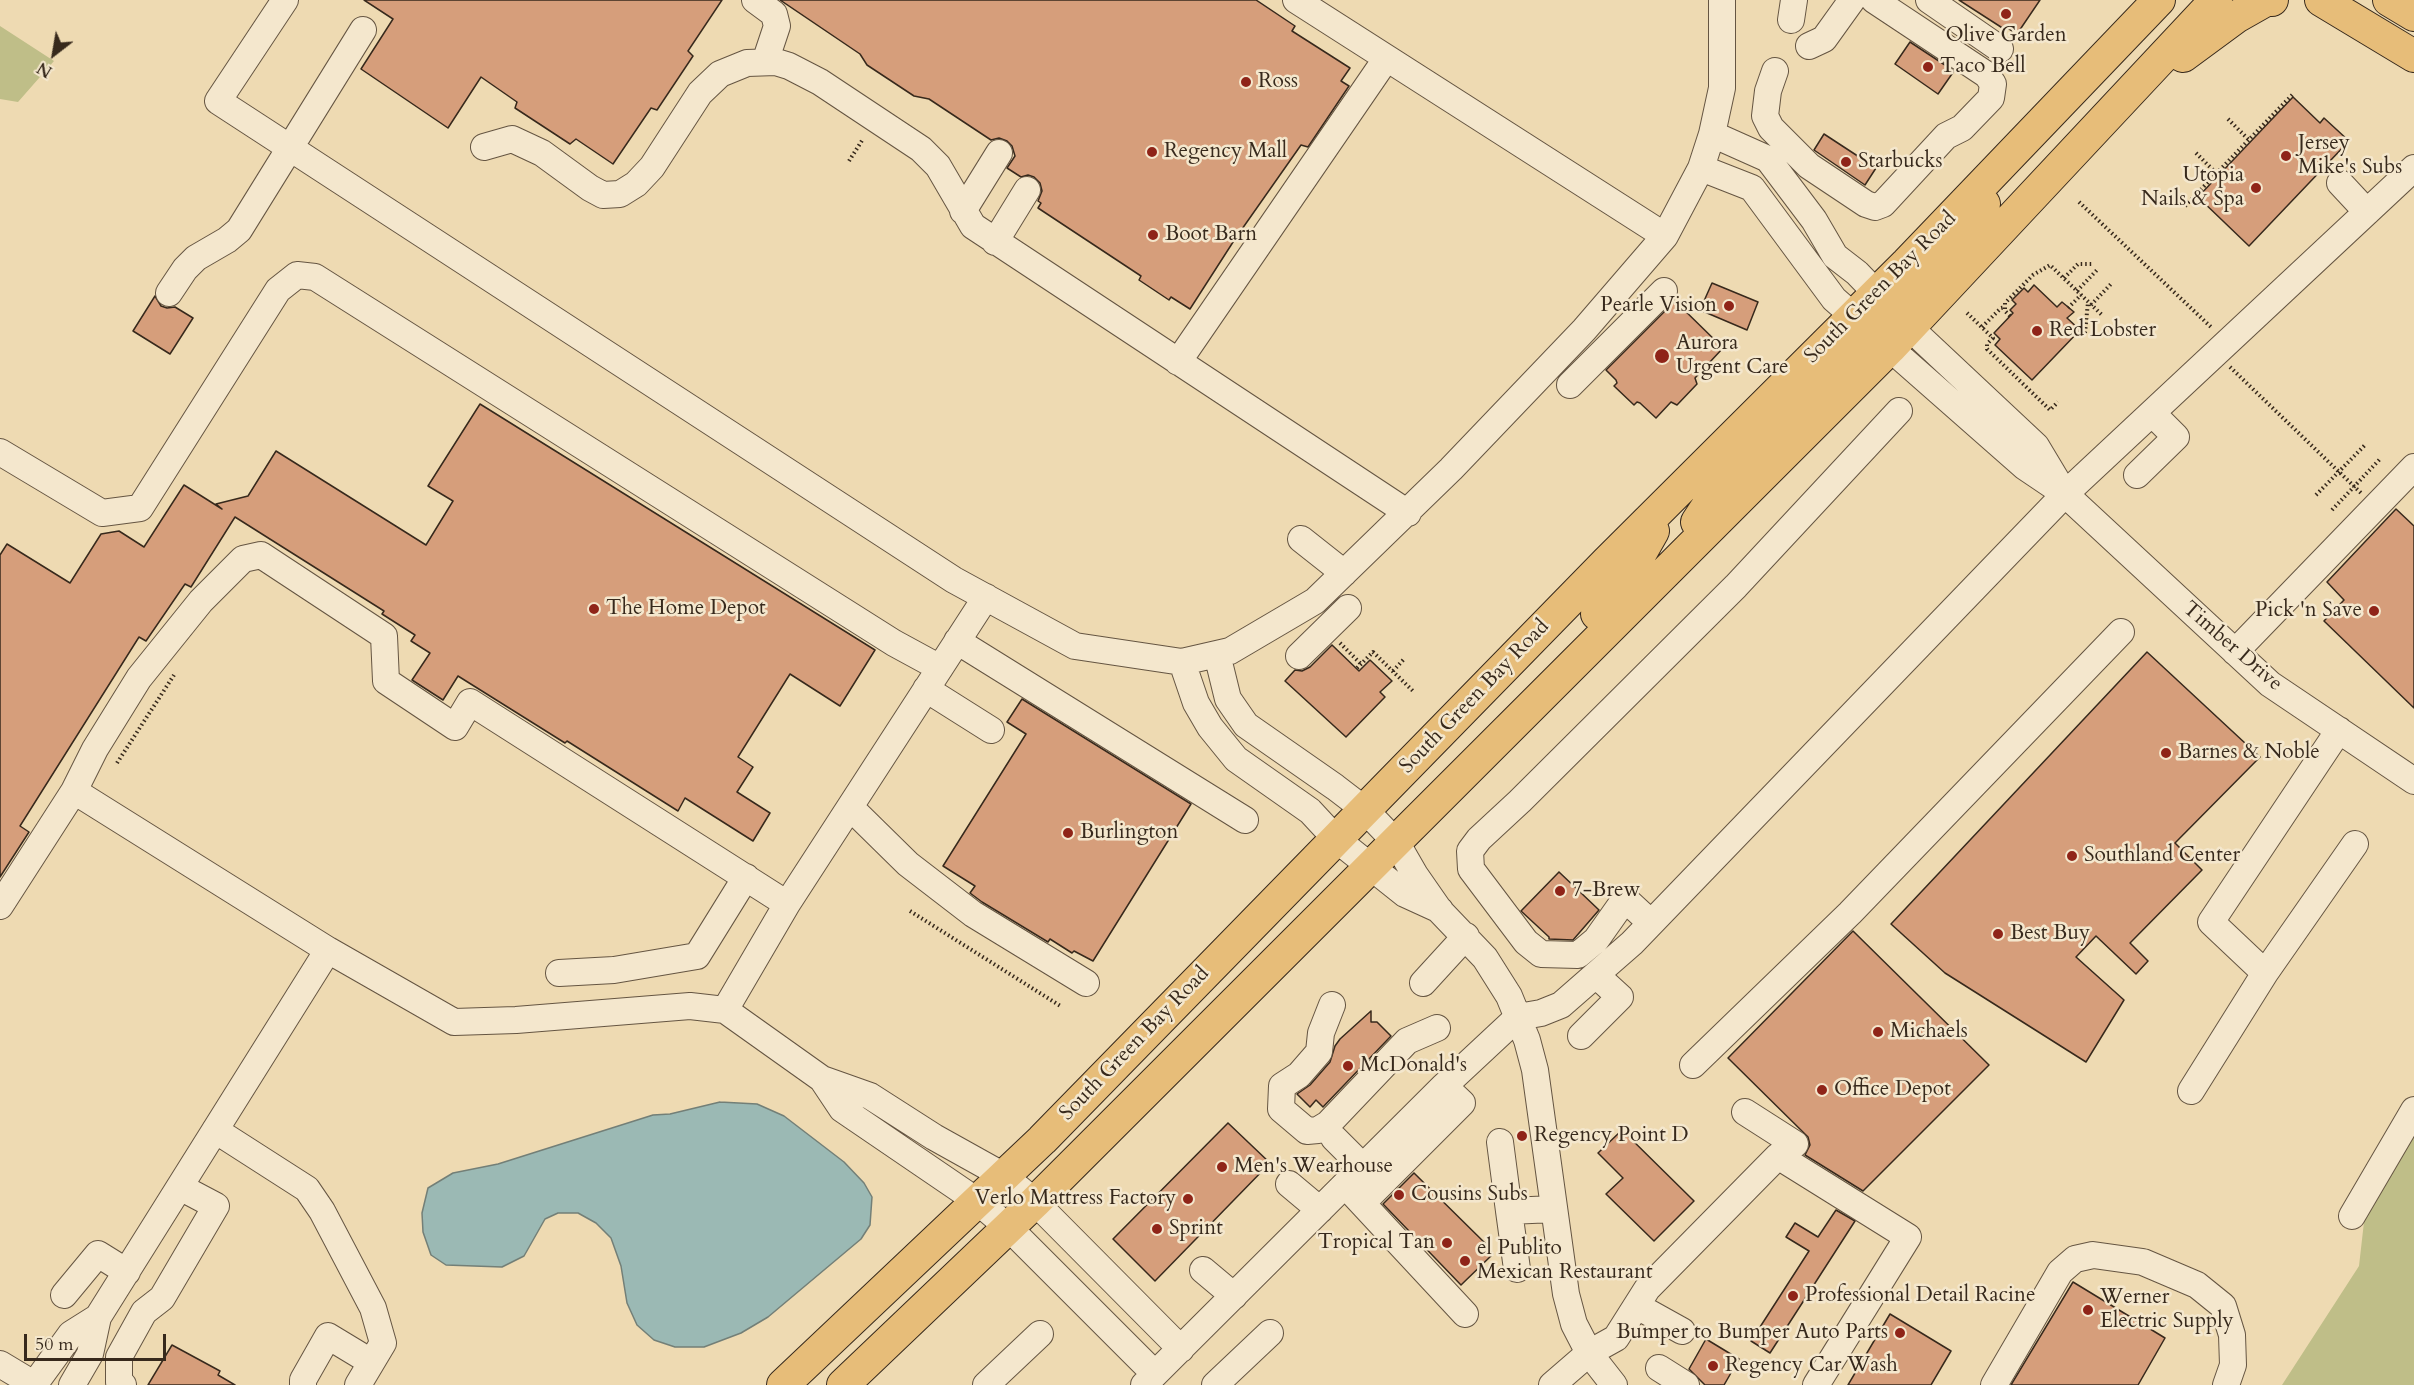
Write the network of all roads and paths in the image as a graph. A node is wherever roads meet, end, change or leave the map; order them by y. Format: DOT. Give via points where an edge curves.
graph roads {
  1 [pos="285,0"];
  2 [pos="755,0"];
  3 [pos="1296,0"];
  4 [pos="1722,0"];
  5 [pos="1852,0"];
  6 [pos="1874,0"];
  7 [pos="1929,0"];
  8 [pos="2159,0"];
  9 [pos="2216,0"];
  10 [pos="2272,0"];
  11 [pos="2287,0"];
  12 [pos="2389,0"];
  13 [pos="2330,6"];
  14 [pos="2414,15"];
  15 [pos="363,30"];
  16 [pos="1809,46"];
  17 [pos="2000,49"];
  18 [pos="2414,56"];
  19 [pos="1386,59"];
  20 [pos="765,62"];
  21 [pos="1775,71"];
  22 [pos="2293,94"];
  23 [pos="2122,101"];
  24 [pos="2228,119"];
  25 [pos="1712,134"];
  26 [pos="863,139"];
  27 [pos="2249,140"];
  28 [pos="484,147"];
  29 [pos="289,148"];
  30 [pos="999,153"];
  31 [pos="2196,153"];
  32 [pos="849,161"];
  33 [pos="1701,168"];
  34 [pos="2414,168"];
  35 [pos="2216,173"];
  36 [pos="2340,183"];
  37 [pos="1027,190"];
  38 [pos="2079,202"];
  39 [pos="2185,206"];
  40 [pos="963,211"];
  41 [pos="2367,212"];
  42 [pos="1665,236"];
  43 [pos="995,242"];
  44 [pos="2092,264"];
  45 [pos="2097,270"];
  46 [pos="2064,278"];
  47 [pos="2110,284"];
  48 [pos="1622,286"];
  49 [pos="1664,291"];
  50 [pos="170,293"];
  51 [pos="2079,293"];
  52 [pos="2089,303"];
  53 [pos="2005,307"];
  54 [pos="2068,308"];
  55 [pos="1643,309"];
  56 [pos="1967,313"];
  57 [pos="2102,315"];
  58 [pos="2010,316"];
  59 [pos="1882,321"];
  60 [pos="1982,327"];
  61 [pos="2085,333"];
  62 [pos="2217,353"];
  63 [pos="1178,362"];
  64 [pos="1570,385"];
  65 [pos="2058,402"];
  66 [pos="1899,411"];
  67 [pos="2153,414"];
  68 [pos="2365,445"];
  69 [pos="0,452"];
  70 [pos="2380,459"];
  71 [pos="2414,467"];
  72 [pos="2338,472"];
  73 [pos="2137,475"];
  74 [pos="2354,487"];
  75 [pos="2065,494"];
  76 [pos="2316,495"];
  77 [pos="1671,499"];
  78 [pos="2375,508"];
  79 [pos="2332,510"];
  80 [pos="1408,513"];
  81 [pos="1301,539"];
  82 [pos="1344,573"];
  83 [pos="986,597"];
  84 [pos="1348,608"];
  85 [pos="2121,632"];
  86 [pos="1333,636"];
  87 [pos="957,641"];
  88 [pos="2235,652"];
  89 [pos="1217,654"];
  90 [pos="1299,656"];
  91 [pos="1405,658"];
  92 [pos="1182,662"];
  93 [pos="1361,664"];
  94 [pos="1357,668"];
  95 [pos="1393,671"];
  96 [pos="174,675"];
  97 [pos="933,679"];
  98 [pos="1414,692"];
  99 [pos="991,730"];
  100 [pos="2339,730"];
  101 [pos="117,763"];
  102 [pos="2414,781"];
  103 [pos="74,791"];
  104 [pos="850,807"];
  105 [pos="1365,810"];
  106 [pos="1245,820"];
  107 [pos="1392,838"];
  108 [pos="2355,844"];
  109 [pos="1355,855"];
  110 [pos="746,877"];
  111 [pos="787,904"];
  112 [pos="0,906"];
  113 [pos="1440,910"];
  114 [pos="910,911"];
  115 [pos="1651,923"];
  116 [pos="1466,936"];
  117 [pos="328,950"];
  118 [pos="2265,972"];
  119 [pos="559,973"];
  120 [pos="1596,975"];
  121 [pos="1086,983"];
  122 [pos="1422,983"];
  123 [pos="1332,1005"];
  124 [pos="1062,1007"];
  125 [pos="725,1010"];
  126 [pos="1518,1017"];
  127 [pos="1437,1028"];
  128 [pos="1581,1036"];
  129 [pos="1693,1065"];
  130 [pos="822,1079"];
  131 [pos="1444,1086"];
  132 [pos="2191,1091"];
  133 [pos="1468,1109"];
  134 [pos="2414,1110"];
  135 [pos="1745,1113"];
  136 [pos="215,1130"];
  137 [pos="1334,1138"];
  138 [pos="1500,1142"];
  139 [pos="1796,1144"];
  140 [pos="1434,1154"];
  141 [pos="1363,1167"];
  142 [pos="1345,1185"];
  143 [pos="180,1187"];
  144 [pos="1022,1191"];
  145 [pos="1362,1203"];
  146 [pos="1554,1209"];
  147 [pos="1509,1211"];
  148 [pos="992,1213"];
  149 [pos="2352,1216"];
  150 [pos="1518,1269"];
  151 [pos="1203,1270"];
  152 [pos="127,1272"];
  153 [pos="64,1295"];
  154 [pos="1234,1296"];
  155 [pos="1637,1306"];
  156 [pos="1465,1314"];
  157 [pos="98,1317"];
  158 [pos="1682,1331"];
  159 [pos="1040,1334"];
  160 [pos="1270,1334"];
  161 [pos="1181,1349"];
  162 [pos="1589,1353"];
  163 [pos="371,1362"];
  164 [pos="0,1364"];
  165 [pos="1659,1368"];
  166 [pos="1149,1380"];
  167 [pos="303,1382"];
  168 [pos="34,1385"];
  169 [pos="72,1385"];
  170 [pos="123,1385"];
  171 [pos="358,1385"];
  172 [pos="783,1385"];
  173 [pos="833,1385"];
  174 [pos="843,1385"];
  175 [pos="986,1385"];
  176 [pos="1215,1385"];
  177 [pos="1552,1385"];
  178 [pos="1614,1385"];
  179 [pos="1686,1385"];
  180 [pos="1816,1385"];
  181 [pos="1994,1385"];
  182 [pos="2226,1385"];
  1 -- 29 [label="street" via="218,102"];
  2 -- 20 [label="street" via="774,14 777,26"];
  3 -- 19 [label="street"];
  4 -- 25 [label="street" via="1722,88"];
  5 -- 16 [label="street" via="1824,39"];
  6 -- 21 [label="street" via="1987,75 1993,84 1991,98 1962,128 1946,136 1884,204 1866,204 1809,166 1772,128 1765,116"];
  7 -- 17 [label="street"];
  8 -- 59 [label="main road, South Green Bay Road" via="2038,126"];
  9 -- 23 [label="main road, South Green Bay Road"];
  10 -- 23 [label="main road" via="2236,17"];
  11 -- 13 [label="main road"];
  12 -- 14 [label="main road"];
  13 -- 18 [label="main road"];
  15 -- 29 [label="street"];
  19 -- 42 [label="street"];
  19 -- 63 [label="street"];
  20 -- 28 [label="street" via="747,63 720,74 700,93 652,167 620,194 597,192 542,153 512,139"];
  20 -- 40 [label="street" via="789,66 820,82 921,149 938,166"];
  22 -- 27 [label="path"];
  23 -- 59 [label="main road, South Green Bay Road"];
  24 -- 27 [label="path"];
  25 -- 33 [label="street"];
  25 -- 59 [label="street" via="1768,159 1814,220 1835,256 1857,273"];
  26 -- 32 [label="path"];
  27 -- 35 [label="path"];
  29 -- 50 [label="street" via="238,230 196,258"];
  29 -- 83 [label="street" via="912,554"];
  30 -- 40 [label="street"];
  31 -- 35 [label="path"];
  33 -- 42 [label="street"];
  33 -- 59 [label="street" via="1752,188 1834,299"];
  34 -- 41 [label="street"];
  35 -- 39 [label="path"];
  36 -- 41 [label="street"];
  37 -- 43 [label="street"];
  38 -- 62 [label="path" via="2219,335 2208,346"];
  40 -- 43 [label="street" via="973,226"];
  41 -- 62 [label="street"];
  42 -- 48 [label="street"];
  43 -- 63 [label="street"];
  44 -- 46 [label="path" via="2078,264"];
  45 -- 51 [label="path"];
  46 -- 51 [label="path"];
  46 -- 53 [label="path" via="2050,265 2033,275"];
  47 -- 52 [label="path"];
  48 -- 55 [label="street"];
  48 -- 80 [label="street"];
  49 -- 55 [label="street"];
  51 -- 52 [label="path"];
  51 -- 54 [label="path"];
  52 -- 57 [label="path"];
  52 -- 61 [label="path"];
  53 -- 58 [label="path"];
  53 -- 60 [label="path"];
  55 -- 64 [label="street"];
  56 -- 60 [label="path"];
  59 -- 75 [label="street, Timber Drive" via="2025,467"];
  59 -- 77 [label="main road, South Green Bay Road"];
  59 -- 107 [label="main road, South Green Bay Road" via="1661,577"];
  60 -- 65 [label="path" via="1993,338 1987,349 2050,410"];
  62 -- 67 [label="street"];
  62 -- 72 [label="path"];
  63 -- 80 [label="street"];
  66 -- 115 [label="street" via="1736,586 1470,851 1471,869 1526,942 1541,954 1578,955 1596,940 1625,899"];
  67 -- 73 [label="street" via="2176,436"];
  67 -- 75 [label="street"];
  68 -- 72 [label="path"];
  69 -- 97 [label="street" via="102,513 140,508 278,290 297,275 315,277 894,643"];
  70 -- 74 [label="path"];
  71 -- 78 [label="street"];
  72 -- 74 [label="path"];
  72 -- 76 [label="path"];
  74 -- 78 [label="path"];
  74 -- 79 [label="path"];
  75 -- 88 [label="street, Timber Drive"];
  75 -- 115 [label="street"];
  77 -- 105 [label="main road, South Green Bay Road"];
  77 -- 107 [label="main road" via="1619,591 1404,810"];
  78 -- 88 [label="street"];
  80 -- 82 [label="street"];
  81 -- 82 [label="street"];
  82 -- 89 [label="street" via="1315,601 1254,639"];
  83 -- 87 [label="street"];
  83 -- 92 [label="street" via="1075,646"];
  84 -- 90 [label="street"];
  85 -- 129 [label="street" via="1850,913"];
  86 -- 93 [label="path"];
  87 -- 97 [label="street"];
  87 -- 106 [label="street"];
  88 -- 100 [label="street, Timber Drive" via="2270,684"];
  89 -- 92 [label="street"];
  89 -- 105 [label="street" via="1228,699 1246,725"];
  91 -- 95 [label="path"];
  92 -- 109 [label="street" via="1196,703 1236,759 1310,811"];
  93 -- 94 [label="path"];
  93 -- 95 [label="path" via="1373,652"];
  95 -- 98 [label="path"];
  96 -- 101 [label="path"];
  97 -- 99 [label="street"];
  97 -- 104 [label="street"];
  100 -- 102 [label="street, Timber Drive"];
  100 -- 118 [label="street" via="2211,922"];
  103 -- 110 [label="street" via="94,749 139,678 201,601 243,559 261,555 384,636 374,668 386,681 455,727 470,702"];
  103 -- 112 [label="street"];
  103 -- 117 [label="street"];
  104 -- 111 [label="street"];
  104 -- 121 [label="street" via="908,864 973,914"];
  105 -- 107 [label="street"];
  105 -- 109 [label="main road"];
  107 -- 109 [label="main road"];
  107 -- 113 [label="street"];
  108 -- 118 [label="street"];
  109 -- 113 [label="street" via="1406,894"];
  109 -- 144 [label="main road, South Green Bay Road" via="1210,1008 1158,1080"];
  109 -- 144 [label="main road, South Green Bay Road" via="1161,1018"];
  110 -- 111 [label="street"];
  110 -- 119 [label="street" via="697,956 614,970"];
  111 -- 125 [label="street"];
  113 -- 116 [label="street"];
  114 -- 124 [label="path"];
  115 -- 120 [label="street"];
  116 -- 122 [label="street"];
  116 -- 126 [label="street" via="1500,980"];
  117 -- 125 [label="street" via="454,1022 690,1005"];
  117 -- 136 [label="street"];
  118 -- 132 [label="street"];
  120 -- 126 [label="street" via="1561,1005"];
  120 -- 128 [label="street" via="1620,997"];
  123 -- 127 [label="street" via="1321,1033 1319,1052 1299,1076 1282,1086 1281,1109 1307,1131 1328,1124 1407,1041"];
  125 -- 130 [label="street"];
  126 -- 131 [label="street"];
  126 -- 146 [label="street" via="1535,1070"];
  130 -- 144 [label="street" via="870,1096"];
  130 -- 148 [label="street" via="842,1109"];
  131 -- 133 [label="street"];
  131 -- 141 [label="street"];
  133 -- 140 [label="street"];
  133 -- 145 [label="street"];
  134 -- 149 [label="street"];
  135 -- 139 [label="street"];
  136 -- 143 [label="street"];
  136 -- 163 [label="street" via="307,1189 322,1211 373,1308 382,1343"];
  137 -- 141 [label="street"];
  138 -- 147 [label="street"];
  141 -- 142 [label="street"];
  142 -- 145 [label="street"];
  142 -- 154 [label="street" via="1305,1189"];
  143 -- 152 [label="street"];
  143 -- 170 [label="street" via="216,1206 162,1298 144,1312 119,1358 119,1382"];
  144 -- 148 [label="main road, South Green Bay Road"];
  144 -- 148 [label="main road"];
  144 -- 161 [label="street"];
  145 -- 156 [label="street"];
  146 -- 147 [label="street"];
  146 -- 162 [label="street" via="1566,1294 1574,1324"];
  147 -- 150 [label="street"];
  148 -- 166 [label="street"];
  148 -- 172 [label="main road, South Green Bay Road"];
  148 -- 173 [label="main road" via="974,1241 867,1341"];
  148 -- 174 [label="main road, South Green Bay Road"];
  151 -- 154 [label="street"];
  152 -- 153 [label="street" via="98,1254"];
  152 -- 157 [label="street"];
  154 -- 161 [label="street"];
  155 -- 158 [label="street"];
  155 -- 162 [label="street" via="1616,1338"];
  155 -- 180 [label="street" via="1647,1289 1778,1156 1908,1237"];
  157 -- 168 [label="street" via="71,1334"];
  157 -- 169 [label="street" via="90,1354"];
  159 -- 175 [label="street"];
  160 -- 176 [label="street"];
  161 -- 166 [label="street"];
  162 -- 177 [label="street"];
  162 -- 178 [label="street"];
  163 -- 167 [label="street" via="328,1336"];
  163 -- 171 [label="street"];
  164 -- 168 [label="street"];
  165 -- 179 [label="street"];
  181 -- 182 [label="street" via="2060,1272 2075,1259 2093,1255 2143,1262 2198,1285 2223,1306 2232,1335 2233,1365"];
}
